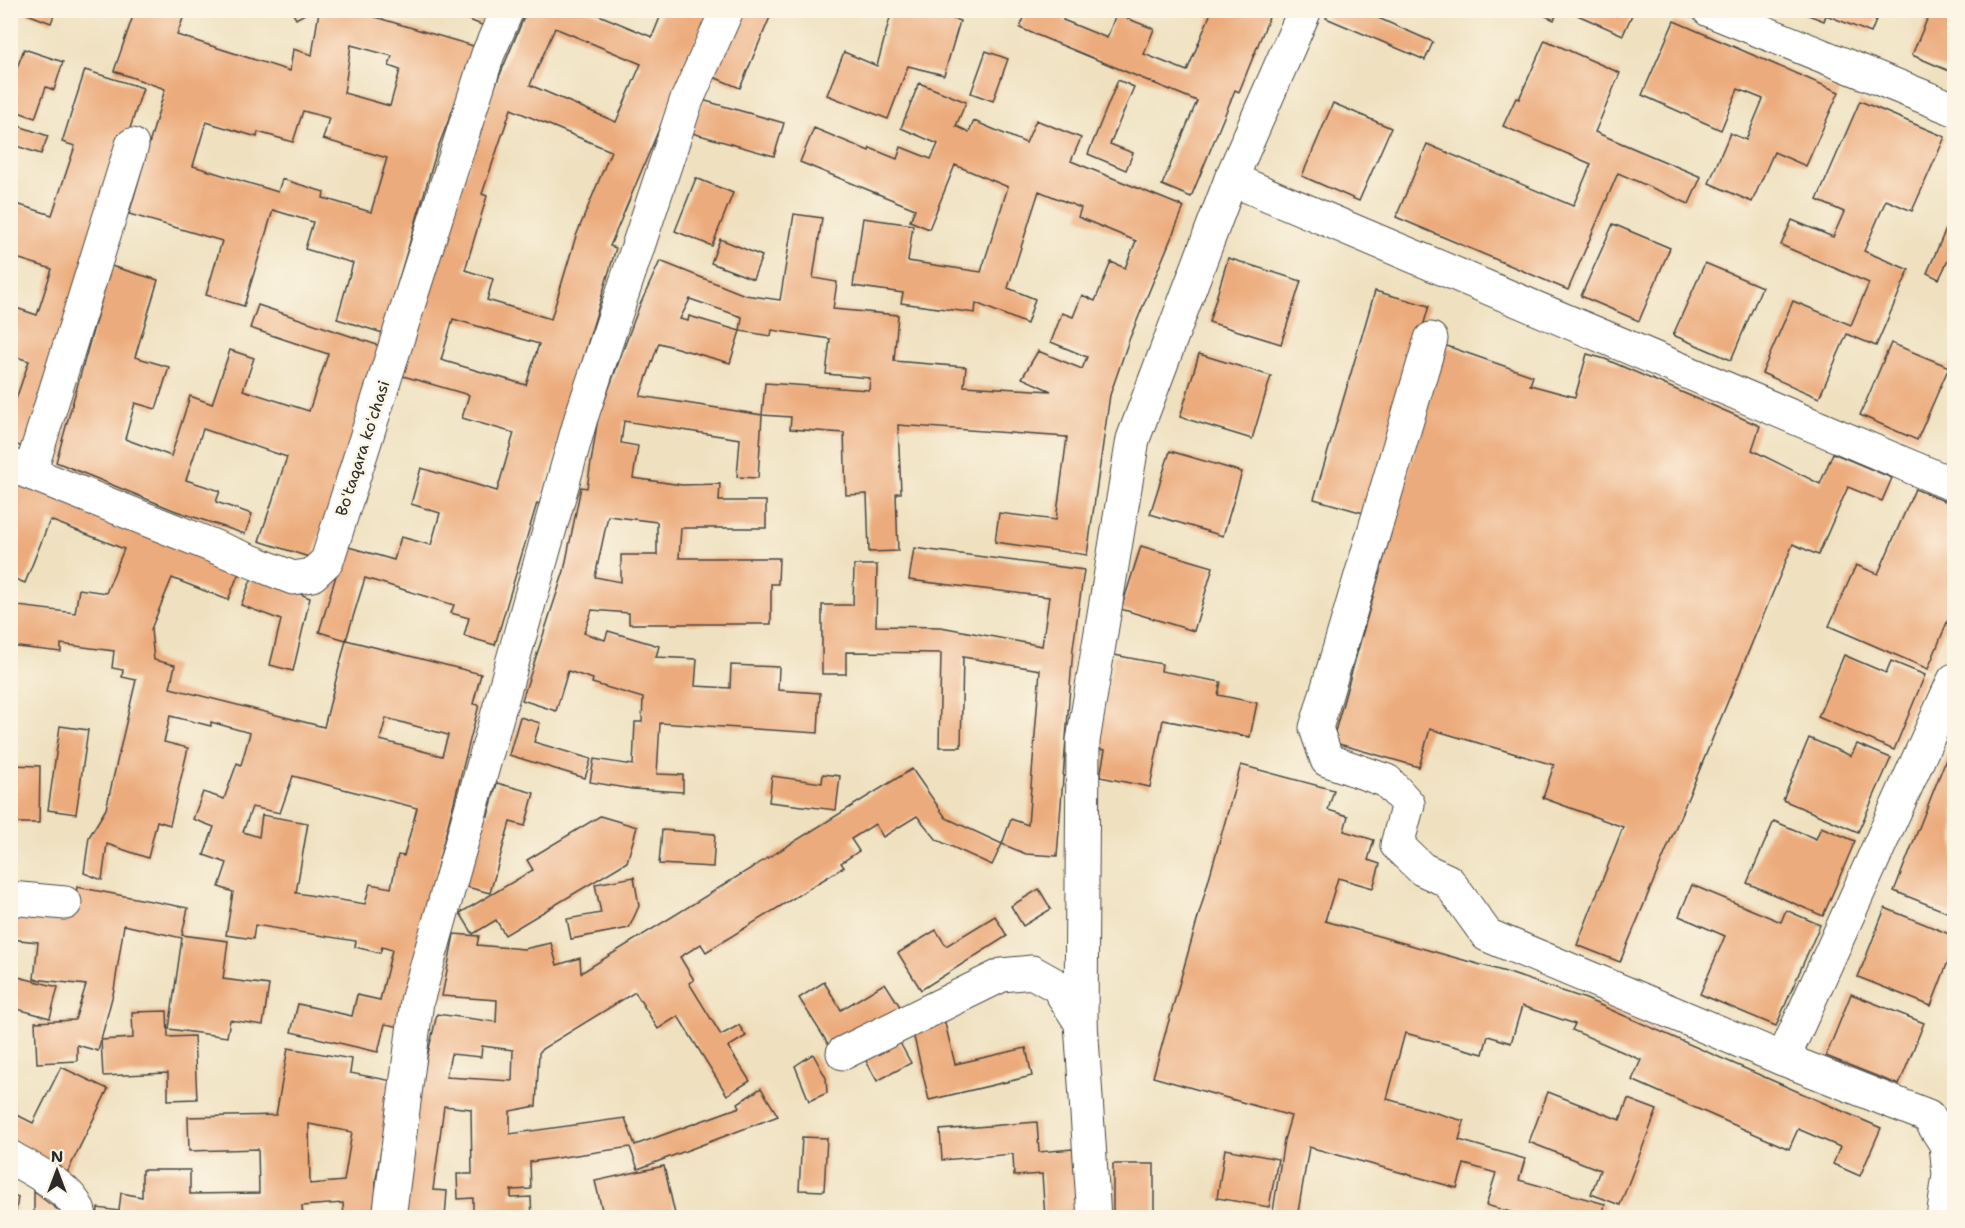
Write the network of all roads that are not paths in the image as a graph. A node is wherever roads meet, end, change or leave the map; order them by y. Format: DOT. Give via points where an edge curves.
graph roads {
  1 [pos="507,10"];
  2 [pos="726,10"];
  3 [pos="1305,10"];
  4 [pos="1709,10"];
  5 [pos="1954,109"];
  6 [pos="132,145"];
  7 [pos="1231,179"];
  8 [pos="1431,339"];
  9 [pos="20,469"];
  10 [pos="1954,485"];
  11 [pos="1954,680"];
  12 [pos="10,898"];
  13 [pos="65,903"];
  14 [pos="1081,1023"];
  15 [pos="843,1053"];
  16 [pos="1783,1059"];
  17 [pos="10,1156"];
  18 [pos="1952,1176"];
  19 [pos="80,1218"];
  20 [pos="389,1218"];
  21 [pos="1094,1218"];
  22 [pos="1943,1218"];
  1 -- 9 [label="street, Boʻtaqara koʻchasi" via="488,54 327,561 312,575 292,578"];
  2 -- 20 [label="street" via="686,102 581,418 417,1001"];
  3 -- 7 [label="street"];
  4 -- 5 [label="street"];
  6 -- 9 [label="street"];
  7 -- 10 [label="street"];
  7 -- 14 [label="street" via="1133,439 1083,741"];
  8 -- 16 [label="street" via="1316,728 1327,760 1387,781 1408,804 1397,845 1422,869 1448,881 1487,935"];
  11 -- 16 [label="street"];
  12 -- 13 [label="street"];
  14 -- 15 [label="street" via="1057,986 1032,972 1002,975"];
  14 -- 21 [label="street"];
  16 -- 18 [label="street" via="1928,1116 1946,1144"];
  17 -- 19 [label="street" via="64,1190"];
  18 -- 22 [label="street"];
}
